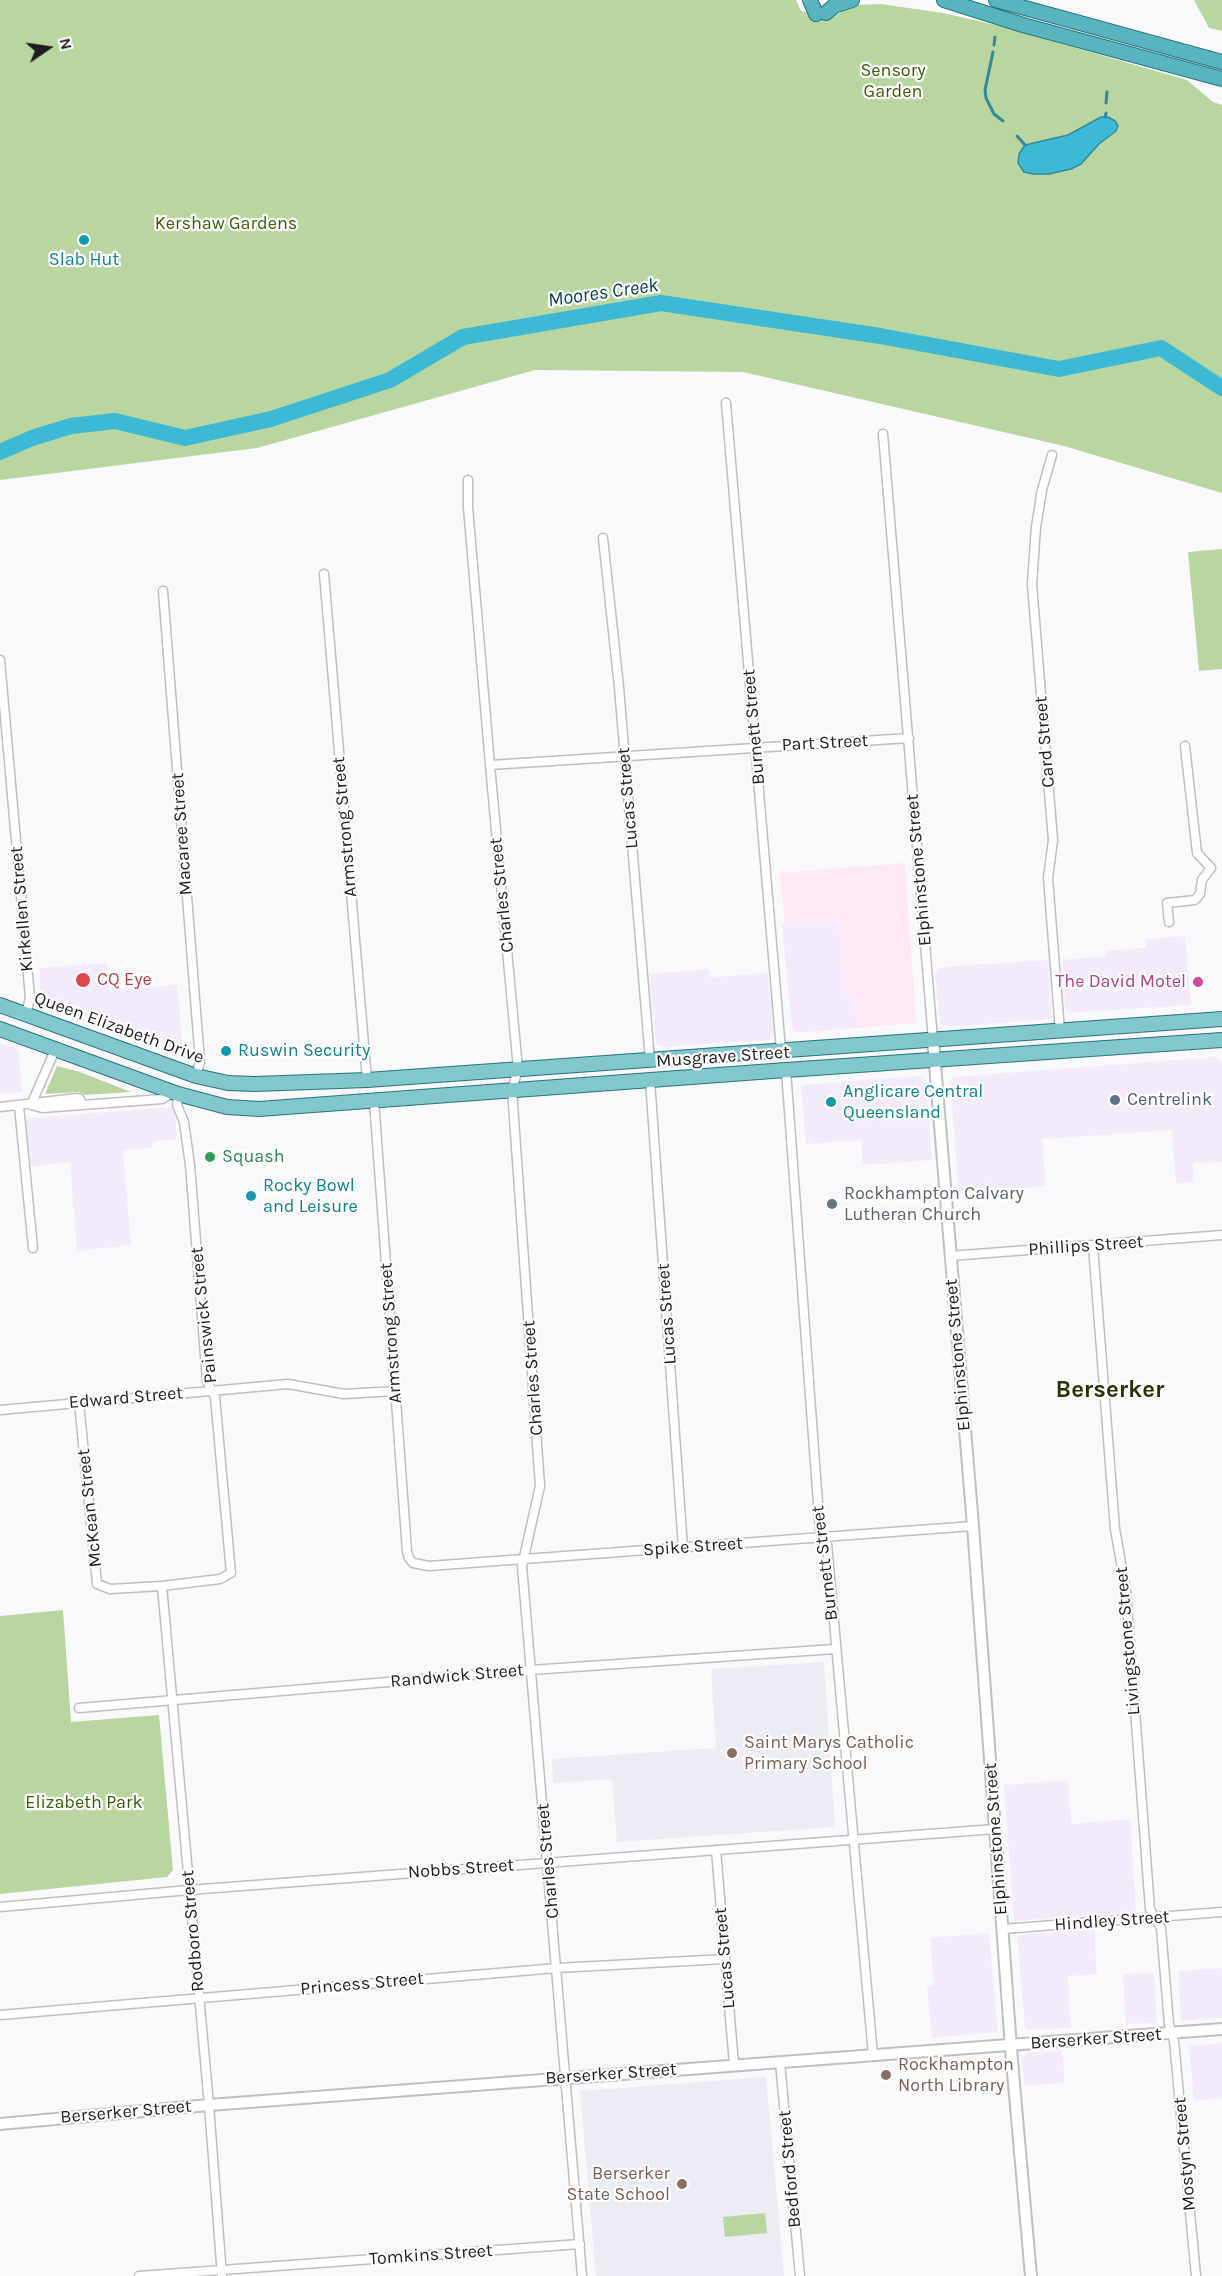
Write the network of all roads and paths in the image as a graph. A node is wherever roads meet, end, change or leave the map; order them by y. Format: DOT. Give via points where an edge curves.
graph roads {
  1 [pos="810,0"];
  2 [pos="852,0"];
  3 [pos="944,0"];
  4 [pos="996,0"];
  5 [pos="1222,62"];
  6 [pos="1222,79"];
  7 [pos="726,403"];
  8 [pos="884,434"];
  9 [pos="1053,455"];
  10 [pos="468,480"];
  11 [pos="603,538"];
  12 [pos="324,574"];
  13 [pos="164,591"];
  14 [pos="0,660"];
  15 [pos="909,738"];
  16 [pos="1185,746"];
  17 [pos="756,747"];
  18 [pos="625,756"];
  19 [pos="490,765"];
  20 [pos="1211,868"];
  21 [pos="1222,868"];
  22 [pos="1168,922"];
  23 [pos="0,1005"];
  24 [pos="26,1014"];
  25 [pos="1222,1019"];
  26 [pos="0,1029"];
  27 [pos="1060,1031"];
  28 [pos="933,1040"];
  29 [pos="1222,1040"];
  30 [pos="55,1050"];
  31 [pos="781,1050"];
  32 [pos="650,1059"];
  33 [pos="934,1061"];
  34 [pos="518,1069"];
  35 [pos="786,1070"];
  36 [pos="196,1076"];
  37 [pos="367,1080"];
  38 [pos="650,1080"];
  39 [pos="228,1083"];
  40 [pos="512,1090"];
  41 [pos="176,1093"];
  42 [pos="374,1100"];
  43 [pos="31,1105"];
  44 [pos="19,1106"];
  45 [pos="0,1107"];
  46 [pos="1222,1235"];
  47 [pos="1094,1246"];
  48 [pos="33,1248"];
  49 [pos="950,1256"];
  50 [pos="211,1391"];
  51 [pos="396,1391"];
  52 [pos="79,1403"];
  53 [pos="0,1410"];
  54 [pos="973,1526"];
  55 [pos="823,1538"];
  56 [pos="683,1548"];
  57 [pos="525,1559"];
  58 [pos="413,1563"];
  59 [pos="231,1573"];
  60 [pos="162,1586"];
  61 [pos="835,1649"];
  62 [pos="531,1670"];
  63 [pos="173,1700"];
  64 [pos="79,1708"];
  65 [pos="995,1829"];
  66 [pos="852,1840"];
  67 [pos="716,1850"];
  68 [pos="548,1862"];
  69 [pos="189,1890"];
  70 [pos="0,1907"];
  71 [pos="1222,1912"];
  72 [pos="1154,1918"];
  73 [pos="1003,1929"];
  74 [pos="725,1959"];
  75 [pos="557,1968"];
  76 [pos="199,1997"];
  77 [pos="0,2015"];
  78 [pos="1222,2029"];
  79 [pos="1172,2033"];
  80 [pos="1011,2045"];
  81 [pos="873,2055"];
  82 [pos="780,2062"];
  83 [pos="735,2065"];
  84 [pos="566,2078"];
  85 [pos="209,2105"];
  86 [pos="0,2124"];
  87 [pos="580,2244"];
  88 [pos="222,2272"];
  89 [pos="139,2276"];
  90 [pos="582,2276"];
  91 [pos="800,2276"];
  92 [pos="1031,2276"];
  93 [pos="1196,2276"];
  1 -- 2 [label="highway" via="821,13"];
  3 -- 6 [label="highway"];
  4 -- 5 [label="highway"];
  7 -- 17 [label="street, Burnett Street"];
  8 -- 15 [label="street, Elphinstone Street"];
  9 -- 27 [label="street, Card Street" via="1042,490 1032,584 1053,840 1048,878"];
  10 -- 19 [label="street, Charles Street"];
  11 -- 18 [label="street, Lucas Street"];
  12 -- 37 [label="street, Armstrong Street"];
  13 -- 36 [label="street, Macaree Street" via="200,1062"];
  14 -- 24 [label="street, Kirkellen Street" via="30,998"];
  15 -- 17 [label="street, Part Street"];
  15 -- 28 [label="street, Elphinstone Street"];
  16 -- 20 [label="street" via="1197,853"];
  17 -- 18 [label="street, Part Street"];
  17 -- 31 [label="street, Burnett Street"];
  18 -- 19 [label="street, Part Street"];
  18 -- 32 [label="street, Lucas Street"];
  19 -- 34 [label="street, Charles Street"];
  20 -- 21 [label="street"];
  20 -- 22 [label="street" via="1195,900 1167,903"];
  23 -- 24 [label="main road, Queen Elizabeth Drive"];
  24 -- 36 [label="main road, Queen Elizabeth Drive"];
  25 -- 27 [label="main road, Musgrave Street"];
  26 -- 30 [label="main road"];
  27 -- 28 [label="main road, Musgrave Street"];
  28 -- 31 [label="main road, Musgrave Street"];
  28 -- 33 [label="street, Elphinstone Street"];
  29 -- 33 [label="main road, Musgrave Street"];
  30 -- 41 [label="main road"];
  30 -- 43 [label="street"];
  31 -- 32 [label="main road, Musgrave Street"];
  32 -- 34 [label="main road, Musgrave Street"];
  33 -- 35 [label="main road, Musgrave Street"];
  33 -- 49 [label="street, Elphinstone Street"];
  34 -- 37 [label="main road, Musgrave Street"];
  34 -- 40 [label="street, Charles Street"];
  35 -- 38 [label="main road, Musgrave Street"];
  35 -- 55 [label="street, Burnett Street"];
  36 -- 39 [label="main road, Queen Elizabeth Drive"];
  37 -- 39 [label="main road, Musgrave Street"];
  38 -- 40 [label="main road, Musgrave Street"];
  38 -- 56 [label="street, Lucas Street"];
  40 -- 42 [label="main road, Musgrave Street"];
  40 -- 57 [label="street, Charles Street" via="540,1486"];
  41 -- 42 [label="main road, Musgrave Street" via="227,1107 259,1109"];
  41 -- 43 [label="street" via="162,1099 42,1108"];
  41 -- 50 [label="street, Painswick Street" via="190,1165 207,1381"];
  42 -- 51 [label="street, Armstrong Street"];
  43 -- 44 [label="street"];
  44 -- 45 [label="street"];
  44 -- 48 [label="street"];
  46 -- 47 [label="street, Phillips Street"];
  47 -- 49 [label="street, Phillips Street"];
  47 -- 72 [label="street, Livingstone Street" via="1115,1529 1126,1591 1150,1909"];
  49 -- 54 [label="street, Elphinstone Street"];
  50 -- 51 [label="street, Edward Street" via="288,1384 344,1394"];
  50 -- 52 [label="street, Edward Street"];
  50 -- 59 [label="street, Painswick Street" via="215,1397"];
  51 -- 58 [label="street, Armstrong Street" via="407,1551"];
  52 -- 53 [label="street, Edward Street"];
  52 -- 60 [label="street, McKean Street" via="97,1584 110,1589"];
  54 -- 55 [label="street, Spike Street"];
  54 -- 65 [label="street, Elphinstone Street"];
  55 -- 56 [label="street, Spike Street"];
  55 -- 61 [label="street, Burnett Street" via="827,1544"];
  56 -- 57 [label="street, Spike Street"];
  57 -- 58 [label="street, Spike Street" via="429,1566"];
  57 -- 62 [label="street, Charles Street" via="522,1566"];
  59 -- 60 [label="street, McKean Street" via="220,1579"];
  60 -- 63 [label="street, Rodboro Street"];
  61 -- 62 [label="street, Randwick Street"];
  61 -- 66 [label="street, Burnett Street"];
  62 -- 63 [label="street, Randwick Street"];
  62 -- 68 [label="street, Charles Street"];
  63 -- 64 [label="street, Randwick Street"];
  63 -- 69 [label="street, Rodboro Street"];
  65 -- 66 [label="street, Nobbs Street"];
  65 -- 73 [label="street, Elphinstone Street"];
  66 -- 67 [label="street, Nobbs Street"];
  66 -- 81 [label="street, Burnett Street"];
  67 -- 68 [label="street, Nobbs Street"];
  67 -- 74 [label="street, Lucas Street"];
  68 -- 69 [label="street, Nobbs Street"];
  68 -- 75 [label="street, Charles Street"];
  69 -- 70 [label="street, Nobbs Street"];
  69 -- 76 [label="street, Rodboro Street"];
  71 -- 72 [label="street, Hindley Street"];
  72 -- 73 [label="street, Hindley Street"];
  72 -- 79 [label="street, Livingstone Street" via="1161,1928"];
  73 -- 80 [label="street, Elphinstone Street"];
  74 -- 75 [label="street, Princess Street"];
  74 -- 83 [label="street, Lucas Street"];
  75 -- 76 [label="street, Princess Street"];
  75 -- 84 [label="street, Charles Street"];
  76 -- 77 [label="street, Princess Street"];
  76 -- 85 [label="street, Rodboro Street"];
  78 -- 79 [label="street, Berserker Street"];
  79 -- 80 [label="street, Berserker Street"];
  79 -- 93 [label="street, Mostyn Street"];
  80 -- 81 [label="street, Berserker Street"];
  80 -- 92 [label="street, Elphinstone Street"];
  81 -- 82 [label="street, Berserker Street"];
  82 -- 83 [label="street, Berserker Street"];
  82 -- 91 [label="street, Bedford Street"];
  83 -- 84 [label="street, Berserker Street"];
  84 -- 85 [label="street, Berserker Street"];
  84 -- 87 [label="street, Charles Street"];
  85 -- 86 [label="street, Berserker Street"];
  85 -- 88 [label="street, Rodboro Street"];
  87 -- 88 [label="street, Tomkins Street"];
  87 -- 90 [label="street, Charles Street"];
  88 -- 89 [label="street, Tomkins Street"];
}
